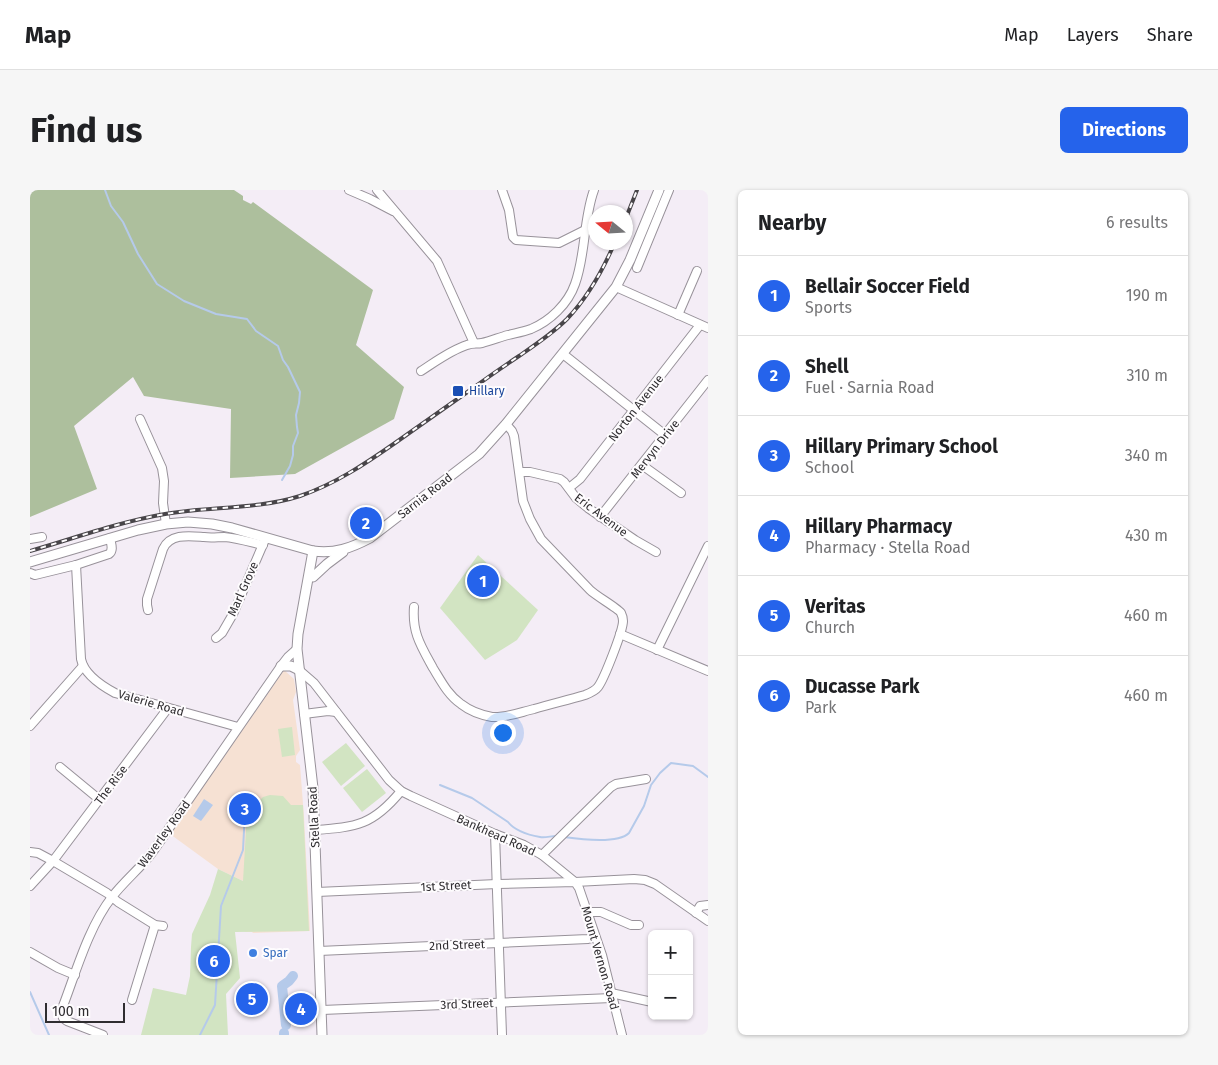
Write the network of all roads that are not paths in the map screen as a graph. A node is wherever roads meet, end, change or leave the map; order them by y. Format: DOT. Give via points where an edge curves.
graph roads {
  1 [pos="349,190"];
  2 [pos="377,190"];
  3 [pos="502,190"];
  4 [pos="594,190"];
  5 [pos="659,190"];
  6 [pos="669,190"];
  7 [pos="397,213"];
  8 [pos="585,230"];
  9 [pos="646,235"];
  10 [pos="637,268"];
  11 [pos="697,271"];
  12 [pos="616,287"];
  13 [pos="678,315"];
  14 [pos="704,327"];
  15 [pos="474,343"];
  16 [pos="563,354"];
  17 [pos="420,371"];
  18 [pos="708,380"];
  19 [pos="634,410"];
  20 [pos="140,418"];
  21 [pos="506,424"];
  22 [pos="665,435"];
  23 [pos="642,465"];
  24 [pos="520,472"];
  25 [pos="569,488"];
  26 [pos="681,493"];
  27 [pos="600,517"];
  28 [pos="166,524"];
  29 [pos="42,536"];
  30 [pos="110,538"];
  31 [pos="30,539"];
  32 [pos="264,541"];
  33 [pos="708,546"];
  34 [pos="350,548"];
  35 [pos="316,552"];
  36 [pos="656,552"];
  37 [pos="30,562"];
  38 [pos="76,565"];
  39 [pos="30,574"];
  40 [pos="313,577"];
  41 [pos="304,600"];
  42 [pos="414,607"];
  43 [pos="148,610"];
  44 [pos="620,634"];
  45 [pos="216,638"];
  46 [pos="297,649"];
  47 [pos="657,650"];
  48 [pos="83,666"];
  49 [pos="281,666"];
  50 [pos="299,670"];
  51 [pos="708,671"];
  52 [pos="168,708"];
  53 [pos="336,712"];
  54 [pos="304,714"];
  55 [pos="30,726"];
  56 [pos="238,727"];
  57 [pos="60,767"];
  58 [pos="646,779"];
  59 [pos="402,791"];
  60 [pos="100,800"];
  61 [pos="315,830"];
  62 [pos="495,834"];
  63 [pos="30,852"];
  64 [pos="542,856"];
  65 [pos="52,861"];
  66 [pos="576,882"];
  67 [pos="497,884"];
  68 [pos="30,886"];
  69 [pos="317,892"];
  70 [pos="112,897"];
  71 [pos="708,905"];
  72 [pos="587,912"];
  73 [pos="696,913"];
  74 [pos="708,921"];
  75 [pos="639,925"];
  76 [pos="595,937"];
  77 [pos="498,943"];
  78 [pos="319,951"];
  79 [pos="30,952"];
  80 [pos="75,975"];
  81 [pos="612,996"];
  82 [pos="132,1000"];
  83 [pos="648,1001"];
  84 [pos="500,1004"];
  85 [pos="322,1010"];
  86 [pos="103,1035"];
  87 [pos="322,1035"];
  88 [pos="502,1035"];
  89 [pos="622,1035"];
  1 -- 7 [label="street"];
  2 -- 7 [label="street"];
  3 -- 8 [label="street" via="516,240 559,243"];
  4 -- 8 [label="street"];
  5 -- 9 [label="main road, Sarnia Road"];
  6 -- 9 [label="street"];
  7 -- 15 [label="street" via="440,266"];
  8 -- 15 [label="street" via="574,287 557,312 530,329"];
  9 -- 10 [label="street"];
  9 -- 12 [label="main road, Sarnia Road"];
  11 -- 13 [label="street"];
  12 -- 13 [label="street"];
  12 -- 16 [label="main road, Sarnia Road"];
  13 -- 14 [label="street"];
  14 -- 19 [label="street, Norton Avenue"];
  15 -- 17 [label="street"];
  16 -- 19 [label="street"];
  16 -- 21 [label="main road, Sarnia Road"];
  18 -- 22 [label="street, Mervyn Drive"];
  19 -- 22 [label="street"];
  19 -- 25 [label="street, Norton Avenue" via="580,479"];
  20 -- 28 [label="street" via="162,468"];
  21 -- 24 [label="street" via="514,436"];
  21 -- 34 [label="main road, Sarnia Road" via="480,454 386,527"];
  22 -- 23 [label="street, Mervyn Drive"];
  23 -- 26 [label="street"];
  23 -- 27 [label="street, Mervyn Drive"];
  24 -- 25 [label="street, Eric Avenue" via="554,477"];
  24 -- 44 [label="street" via="523,502 536,531 590,590 619,610 623,619"];
  25 -- 27 [label="street, Eric Avenue" via="576,498"];
  27 -- 36 [label="street, Eric Avenue"];
  28 -- 30 [label="main road, Sarnia Road"];
  28 -- 32 [label="main road, Sarnia Road" via="212,524"];
  29 -- 31 [label="street"];
  30 -- 37 [label="main road, Sarnia Road"];
  30 -- 38 [label="street" via="110,553"];
  32 -- 35 [label="main road, Sarnia Road"];
  32 -- 43 [label="street" via="185,536 171,540 164,546 160,557 147,599"];
  32 -- 45 [label="street, Marl Grove" via="233,614"];
  33 -- 47 [label="street"];
  34 -- 35 [label="main road, Sarnia Road"];
  34 -- 40 [label="main road"];
  35 -- 40 [label="main road, Stella Road"];
  35 -- 41 [label="main road, Stella Road"];
  38 -- 39 [label="street"];
  38 -- 48 [label="street"];
  40 -- 41 [label="main road, Stella Road"];
  41 -- 46 [label="main road, Stella Road"];
  42 -- 44 [label="street" via="416,633 448,691 470,710 494,717 512,715 592,692 602,680"];
  44 -- 47 [label="street"];
  46 -- 49 [label="street, Waverley Road"];
  46 -- 50 [label="main road, Stella Road"];
  47 -- 51 [label="street"];
  48 -- 52 [label="street, Valerie Road" via="115,693"];
  48 -- 55 [label="street"];
  49 -- 50 [label="main road"];
  49 -- 56 [label="street, Waverley Road"];
  50 -- 53 [label="street, Bankhead Road" via="314,683"];
  50 -- 54 [label="main road, Stella Road"];
  52 -- 56 [label="street, Valerie Road"];
  52 -- 60 [label="street, The Rise"];
  53 -- 54 [label="street"];
  53 -- 59 [label="street, Bankhead Road" via="389,780"];
  54 -- 61 [label="main road, Stella Road"];
  56 -- 70 [label="street, Waverley Road" via="154,850"];
  57 -- 60 [label="street"];
  58 -- 64 [label="street" via="611,787"];
  59 -- 61 [label="street" via="385,809 366,822"];
  59 -- 62 [label="street, Bankhead Road"];
  60 -- 65 [label="street, The Rise"];
  61 -- 69 [label="main road, Stella Road"];
  62 -- 64 [label="street, Bankhead Road"];
  62 -- 67 [label="street"];
  63 -- 65 [label="street"];
  64 -- 66 [label="street, Bankhead Road"];
  65 -- 68 [label="street, The Rise"];
  65 -- 70 [label="street"];
  66 -- 67 [label="street, 1st Street"];
  66 -- 72 [label="street, Mount Vernon Road"];
  66 -- 73 [label="street" via="645,880"];
  67 -- 69 [label="street, 1st Street"];
  67 -- 77 [label="street"];
  69 -- 78 [label="main road, Stella Road"];
  70 -- 80 [label="street, Waverley Road" via="94,926"];
  70 -- 82 [label="street" via="159,925"];
  71 -- 73 [label="street" via="700,906"];
  72 -- 75 [label="street" via="601,912 631,925"];
  72 -- 76 [label="street, Mount Vernon Road"];
  73 -- 74 [label="street"];
  76 -- 77 [label="street, 2nd Street"];
  76 -- 81 [label="street, Mount Vernon Road"];
  77 -- 78 [label="street, 2nd Street"];
  77 -- 84 [label="street"];
  78 -- 85 [label="main road, Stella Road"];
  79 -- 80 [label="street"];
  80 -- 86 [label="street, Waverley Road" via="62,1006 63,1018"];
  81 -- 83 [label="street, 3rd Street"];
  81 -- 84 [label="street, 3rd Street"];
  81 -- 89 [label="street, Mount Vernon Road"];
  84 -- 85 [label="street, 3rd Street"];
  84 -- 88 [label="street"];
  85 -- 87 [label="main road, Stella Road"];
}
